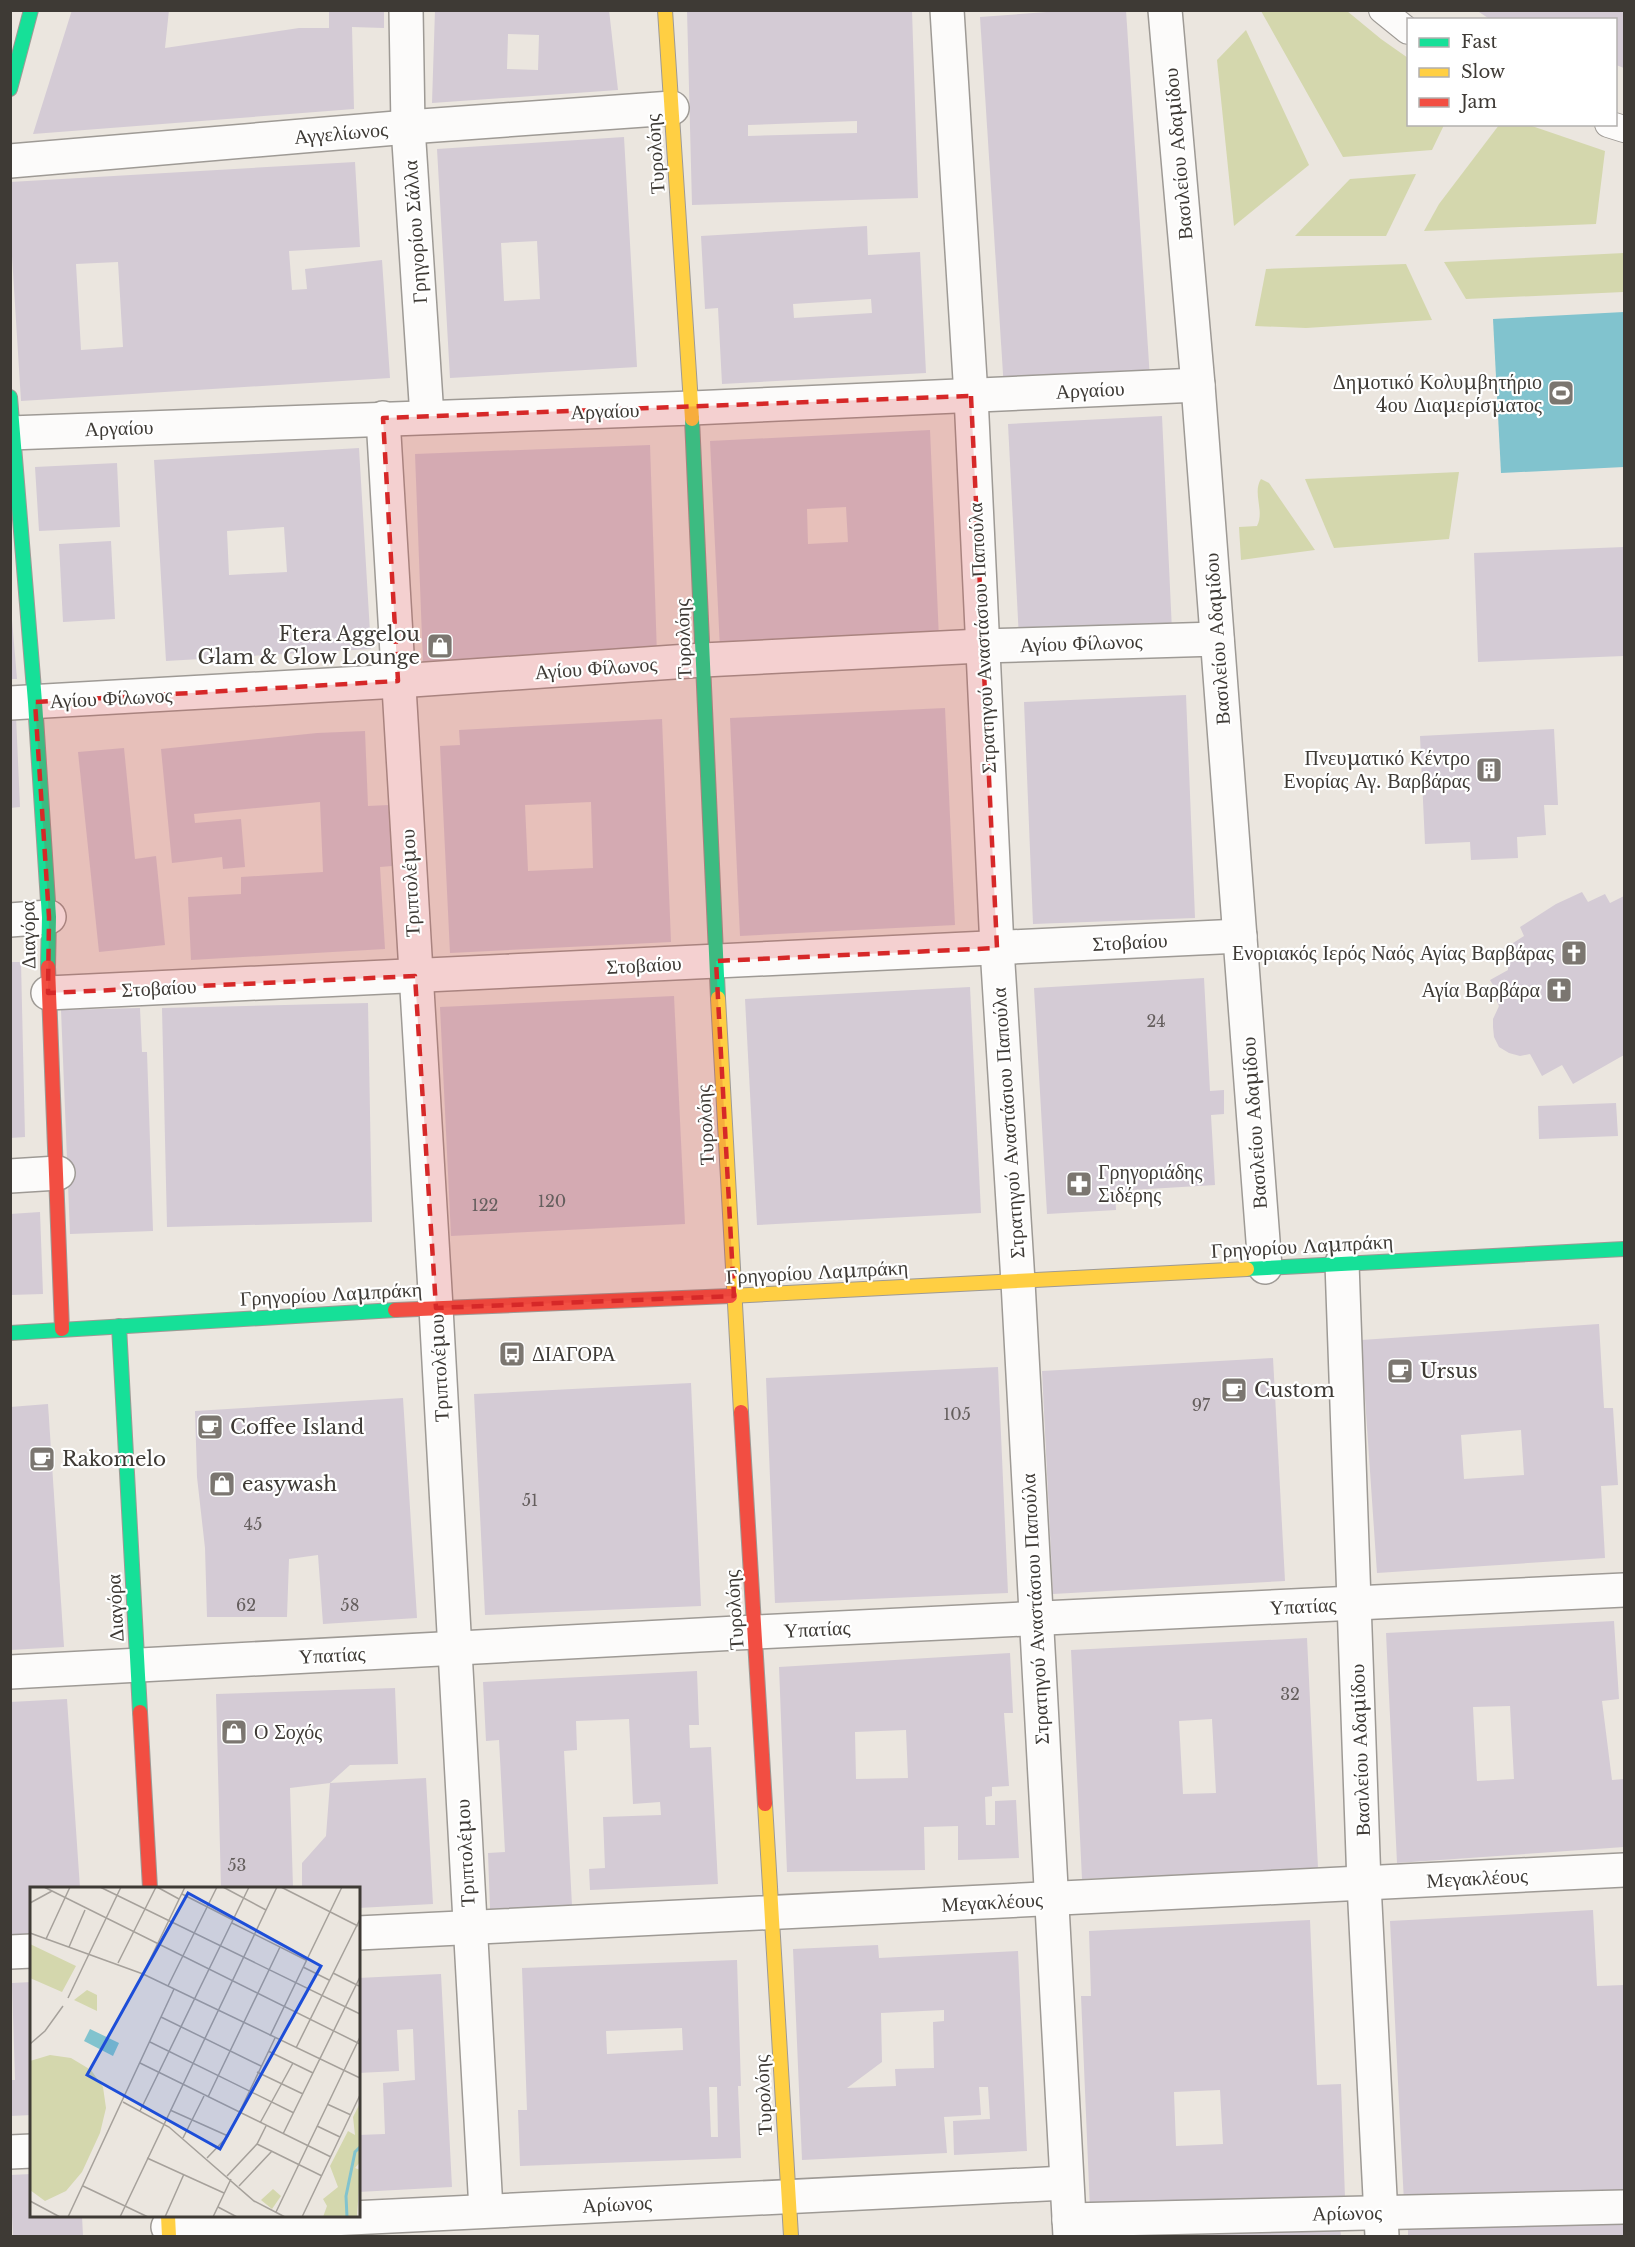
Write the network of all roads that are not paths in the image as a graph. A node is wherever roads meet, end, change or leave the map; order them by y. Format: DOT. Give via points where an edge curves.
graph roads {
  1 [pos="31,10"];
  2 [pos="406,10"];
  3 [pos="665,10"];
  4 [pos="946,10"];
  5 [pos="1165,10"];
  6 [pos="1382,10"];
  7 [pos="1407,31"];
  8 [pos="10,89"];
  9 [pos="672,108"];
  10 [pos="408,127"];
  11 [pos="10,161"];
  12 [pos="1198,385"];
  13 [pos="971,396"];
  14 [pos="10,397"];
  15 [pos="692,408"];
  16 [pos="427,417"];
  17 [pos="382,418"];
  18 [pos="12,433"];
  19 [pos="1217,639"];
  20 [pos="981,646"];
  21 [pos="703,660"];
  22 [pos="398,681"];
  23 [pos="23,702"];
  24 [pos="49,917"];
  25 [pos="10,920"];
  26 [pos="1240,936"];
  27 [pos="997,948"];
  28 [pos="716,961"];
  29 [pos="415,976"];
  30 [pos="48,993"];
  31 [pos="57,1173"];
  32 [pos="10,1176"];
  33 [pos="1624,1249"];
  34 [pos="1342,1263"];
  35 [pos="1265,1267"];
  36 [pos="1018,1282"];
  37 [pos="734,1296"];
  38 [pos="436,1308"];
  39 [pos="119,1326"];
  40 [pos="62,1329"];
  41 [pos="10,1333"];
  42 [pos="1624,1590"];
  43 [pos="1355,1604"];
  44 [pos="1035,1618"];
  45 [pos="755,1632"];
  46 [pos="455,1648"];
  47 [pos="137,1665"];
  48 [pos="10,1671"];
  49 [pos="1624,1870"];
  50 [pos="1364,1884"];
  51 [pos="150,1887"];
  52 [pos="1052,1899"];
  53 [pos="771,1913"];
  54 [pos="469,1928"];
  55 [pos="360,1933"];
  56 [pos="30,1951"];
  57 [pos="10,1952"];
  58 [pos="30,2151"];
  59 [pos="10,2152"];
  60 [pos="1066,2183"];
  61 [pos="788,2196"];
  62 [pos="1624,2207"];
  63 [pos="486,2210"];
  64 [pos="360,2216"];
  65 [pos="347,2217"];
  66 [pos="1381,2224"];
  67 [pos="168,2226"];
  68 [pos="1069,2228"];
  69 [pos="791,2236"];
  1 -- 8 [label="street"];
  2 -- 10 [label="street, Γρηγορίου Σάλλα"];
  3 -- 9 [label="street, Τυρολόης"];
  4 -- 13 [label="street, Στρατηγού Αναστάσιου Παπούλα"];
  5 -- 12 [label="street, Βασιλείου Αδαμίδου"];
  6 -- 7 [label="lane"];
  9 -- 10 [label="street, Αγγελίωνος"];
  9 -- 15 [label="street, Τυρολόης"];
  10 -- 11 [label="street, Αγγελίωνος"];
  10 -- 16 [label="street, Γρηγορίου Σάλλα"];
  12 -- 13 [label="street, Αργαίου"];
  12 -- 19 [label="street, Βασιλείου Αδαμίδου"];
  13 -- 15 [label="street, Αργαίου"];
  13 -- 20 [label="street, Στρατηγού Αναστάσιου Παπούλα"];
  14 -- 18 [label="street, Διαγόρα"];
  15 -- 16 [label="street, Αργαίου"];
  15 -- 21 [label="street, Τυρολόης"];
  16 -- 17 [label="street, Αργαίου"];
  17 -- 18 [label="street, Αργαίου"];
  17 -- 22 [label="street, Τριπτολέμου"];
  18 -- 23 [label="street, Διαγόρα"];
  19 -- 20 [label="street, Αγίου Φίλωνος"];
  19 -- 26 [label="street, Βασιλείου Αδαμίδου"];
  20 -- 21 [label="street, Αγίου Φίλωνος"];
  20 -- 27 [label="street, Στρατηγού Αναστάσιου Παπούλα"];
  21 -- 22 [label="street, Αγίου Φίλωνος"];
  21 -- 28 [label="street, Τυρολόης"];
  22 -- 23 [label="street, Αγίου Φίλωνος"];
  22 -- 29 [label="street, Τριπτολέμου"];
  23 -- 24 [label="street, Διαγόρα"];
  24 -- 25 [label="street"];
  24 -- 30 [label="street, Διαγόρα"];
  26 -- 27 [label="street, Στοβαίου"];
  26 -- 35 [label="street, Βασιλείου Αδαμίδου"];
  27 -- 28 [label="street, Στοβαίου"];
  27 -- 36 [label="street, Στρατηγού Αναστάσιου Παπούλα"];
  28 -- 29 [label="street, Στοβαίου"];
  28 -- 37 [label="street, Τυρολόης"];
  29 -- 30 [label="street, Στοβαίου"];
  29 -- 38 [label="street, Τριπτολέμου"];
  30 -- 31 [label="street, Διαγόρα"];
  31 -- 32 [label="street"];
  31 -- 40 [label="street, Διαγόρα"];
  33 -- 34 [label="street, Γρηγορίου Λαμπράκη"];
  34 -- 35 [label="street, Γρηγορίου Λαμπράκη"];
  34 -- 43 [label="street, Βασιλείου Αδαμίδου"];
  35 -- 36 [label="street, Γρηγορίου Λαμπράκη"];
  36 -- 37 [label="street, Γρηγορίου Λαμπράκη"];
  36 -- 44 [label="street, Στρατηγού Αναστάσιου Παπούλα"];
  37 -- 38 [label="street, Γρηγορίου Λαμπράκη"];
  37 -- 45 [label="street, Τυρολόης"];
  38 -- 39 [label="street, Γρηγορίου Λαμπράκη"];
  38 -- 46 [label="street, Τριπτολέμου"];
  39 -- 40 [label="street, Γρηγορίου Λαμπράκη"];
  39 -- 47 [label="street, Διαγόρα"];
  40 -- 41 [label="street, Γρηγορίου Λαμπράκη"];
  42 -- 43 [label="street, Υπατίας"];
  43 -- 44 [label="street, Υπατίας"];
  43 -- 50 [label="street, Βασιλείου Αδαμίδου"];
  44 -- 45 [label="street, Υπατίας"];
  44 -- 52 [label="street, Στρατηγού Αναστάσιου Παπούλα"];
  45 -- 46 [label="street, Υπατίας"];
  45 -- 53 [label="street, Τυρολόης"];
  46 -- 47 [label="street, Υπατίας"];
  46 -- 54 [label="street, Τριπτολέμου"];
  47 -- 48 [label="street, Υπατίας"];
  47 -- 51 [label="street, Διαγόρα"];
  49 -- 50 [label="street, Μεγακλέους"];
  50 -- 52 [label="street, Μεγακλέους"];
  50 -- 66 [label="street, Βασιλείου Αδαμίδου"];
  52 -- 53 [label="street, Μεγακλέους"];
  52 -- 60 [label="street, Στρατηγού Αναστάσιου Παπούλα"];
  53 -- 54 [label="street, Μεγακλέους"];
  53 -- 61 [label="street, Τυρολόης"];
  54 -- 55 [label="street, Μεγακλέους"];
  54 -- 63 [label="street, Τριπτολέμου"];
  56 -- 57 [label="street"];
  58 -- 59 [label="street"];
  60 -- 61 [label="street, Αρίωνος"];
  60 -- 68 [label="street, Στρατηγού Αναστάσιου Παπούλα"];
  61 -- 63 [label="street, Αρίωνος"];
  61 -- 69 [label="street, Τυρολόης"];
  62 -- 66 [label="street, Αρίωνος"];
  63 -- 64 [label="street, Αρίωνος"];
  65 -- 67 [label="street, Αρίωνος"];
  66 -- 68 [label="street, Αρίωνος"];
}
